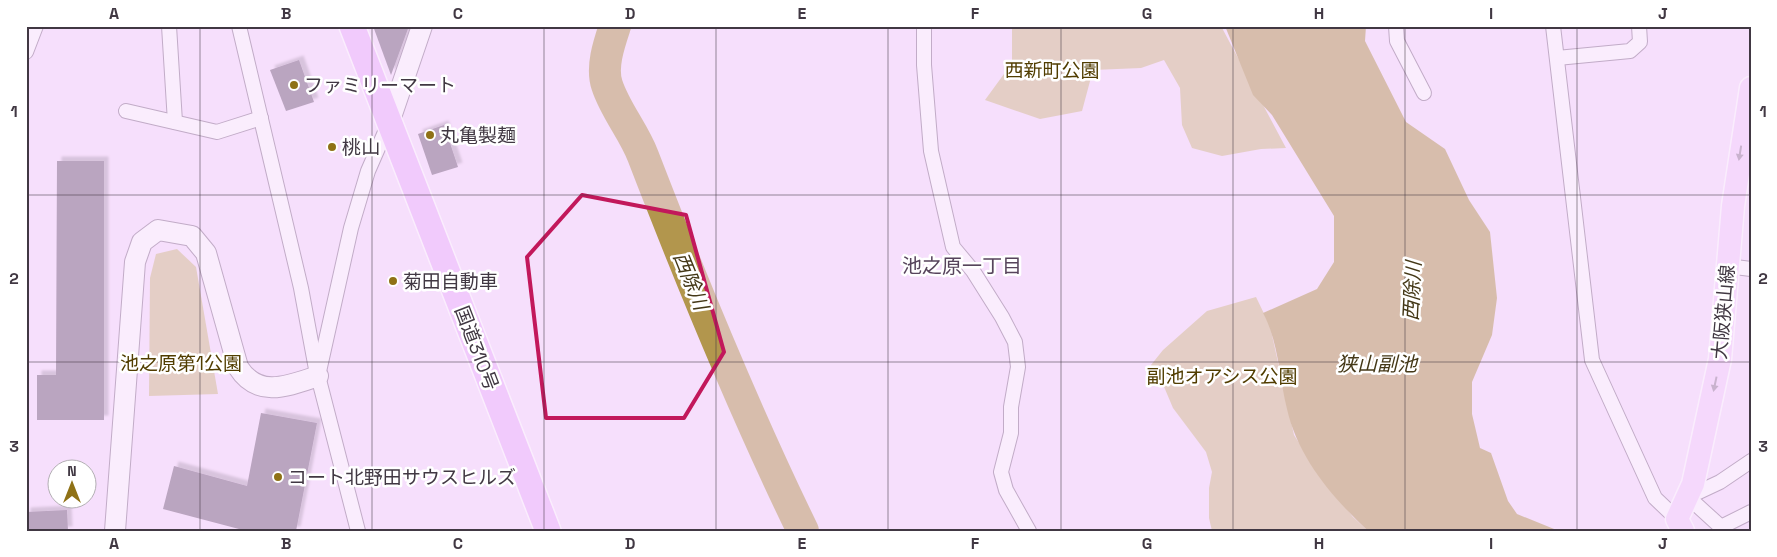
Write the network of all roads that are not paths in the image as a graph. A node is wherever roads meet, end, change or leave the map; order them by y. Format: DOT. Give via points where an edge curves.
graph roads {
  1 [pos="36,26"];
  2 [pos="156,26"];
  3 [pos="239,26"];
  4 [pos="352,26"];
  5 [pos="422,26"];
  6 [pos="924,26"];
  7 [pos="1396,26"];
  8 [pos="1554,26"];
  9 [pos="1638,26"];
  10 [pos="169,29"];
  11 [pos="26,52"];
  12 [pos="1557,58"];
  13 [pos="1751,88"];
  14 [pos="1424,93"];
  15 [pos="126,111"];
  16 [pos="261,118"];
  17 [pos="175,122"];
  18 [pos="389,123"];
  19 [pos="1727,266"];
  20 [pos="1751,268"];
  21 [pos="318,376"];
  22 [pos="1751,461"];
  23 [pos="1688,497"];
  24 [pos="1751,512"];
  25 [pos="1680,525"];
  26 [pos="115,531"];
  27 [pos="358,531"];
  28 [pos="548,531"];
  29 [pos="1029,531"];
  1 -- 11 [label="street"];
  2 -- 10 [label="street"];
  3 -- 16 [label="street"];
  4 -- 18 [label="highway, 国道310号"];
  5 -- 18 [label="street"];
  6 -- 29 [label="street" via="931,151 953,247 998,309 1015,342 1018,367 1011,407 1011,433 1001,472 1006,490"];
  7 -- 14 [label="street" via="1397,40"];
  8 -- 12 [label="street"];
  9 -- 12 [label="street" via="1640,42 1630,51"];
  10 -- 17 [label="street"];
  12 -- 25 [label="street" via="1592,360 1656,498"];
  13 -- 19 [label="main road, 大阪狭山線, one-way" via="1738,158"];
  15 -- 17 [label="street"];
  16 -- 17 [label="street" via="217,132"];
  16 -- 21 [label="street"];
  18 -- 21 [label="street" via="368,171 350,228"];
  18 -- 28 [label="highway, 国道310号"];
  19 -- 20 [label="street"];
  19 -- 23 [label="main road, 大阪狭山線, one-way" via="1720,359"];
  21 -- 26 [label="street" via="286,387 262,387 246,379 238,367 206,253 192,236 158,230 147,238 142,242 135,262"];
  21 -- 27 [label="street"];
  22 -- 23 [label="street" via="1720,482"];
  23 -- 24 [label="street" via="1721,527"];
  23 -- 25 [label="main road, 大阪狭山線"];
}
